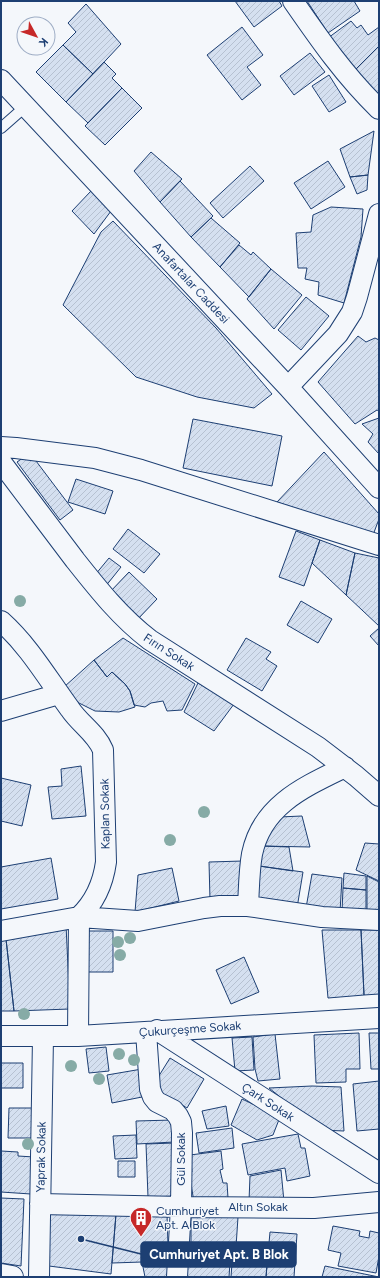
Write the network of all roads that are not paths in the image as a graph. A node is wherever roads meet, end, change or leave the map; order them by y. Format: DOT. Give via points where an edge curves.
graph roads {
  1 [pos="293,1"];
  2 [pos="1,80"];
  3 [pos="26,106"];
  4 [pos="379,109"];
  5 [pos="1,128"];
  6 [pos="379,214"];
  7 [pos="288,387"];
  8 [pos="1,447"];
  9 [pos="1,462"];
  10 [pos="379,488"];
  11 [pos="379,545"];
  12 [pos="1,621"];
  13 [pos="59,694"];
  14 [pos="1,712"];
  15 [pos="344,767"];
  16 [pos="379,796"];
  17 [pos="248,906"];
  18 [pos="79,917"];
  19 [pos="379,920"];
  20 [pos="1,931"];
  21 [pos="379,1018"];
  22 [pos="152,1031"];
  23 [pos="1,1036"];
  24 [pos="78,1036"];
  25 [pos="43,1037"];
  26 [pos="379,1173"];
  27 [pos="379,1202"];
  28 [pos="40,1204"];
  29 [pos="181,1207"];
  30 [pos="1,1275"];
  31 [pos="12,1277"];
  32 [pos="39,1277"];
  33 [pos="177,1277"];
  1 -- 4 [label="street" via="337,63"];
  2 -- 3 [label="street, Anafartalar Caddesi"];
  3 -- 5 [label="lane"];
  3 -- 7 [label="street, Anafartalar Caddesi"];
  6 -- 7 [label="street" via="352,312 338,334"];
  7 -- 10 [label="street, Anafartalar Caddesi"];
  8 -- 11 [label="street" via="95,458"];
  9 -- 15 [label="street, Fırın Sokak" via="112,606 137,630 318,747"];
  12 -- 13 [label="street, Kaplan Sokak" via="20,639"];
  13 -- 14 [label="street"];
  13 -- 18 [label="street, Kaplan Sokak" via="96,737 104,756 104,871 97,894"];
  15 -- 16 [label="street, Fırın Sokak"];
  15 -- 17 [label="street" via="291,796 264,822 252,855"];
  17 -- 18 [label="street" via="204,908 138,920"];
  17 -- 19 [label="street" via="322,917"];
  18 -- 20 [label="street"];
  18 -- 24 [label="street"];
  21 -- 22 [label="street, Çukurçeşme Sokak"];
  22 -- 24 [label="street, Çukurçeşme Sokak"];
  22 -- 26 [label="street, Çark Sokak"];
  22 -- 29 [label="street, Gül Sokak" via="150,1089 157,1102 173,1110 181,1122"];
  23 -- 25 [label="street, Çukurçeşme Sokak"];
  24 -- 25 [label="street, Çukurçeşme Sokak"];
  25 -- 28 [label="street, Yaprak Sokak"];
  27 -- 29 [label="street, Altın Sokak" via="314,1208"];
  28 -- 29 [label="street, Altın Sokak"];
  28 -- 32 [label="street, Yaprak Sokak"];
  29 -- 33 [label="street, Gül Sokak"];
  30 -- 31 [label="main road"];
}
